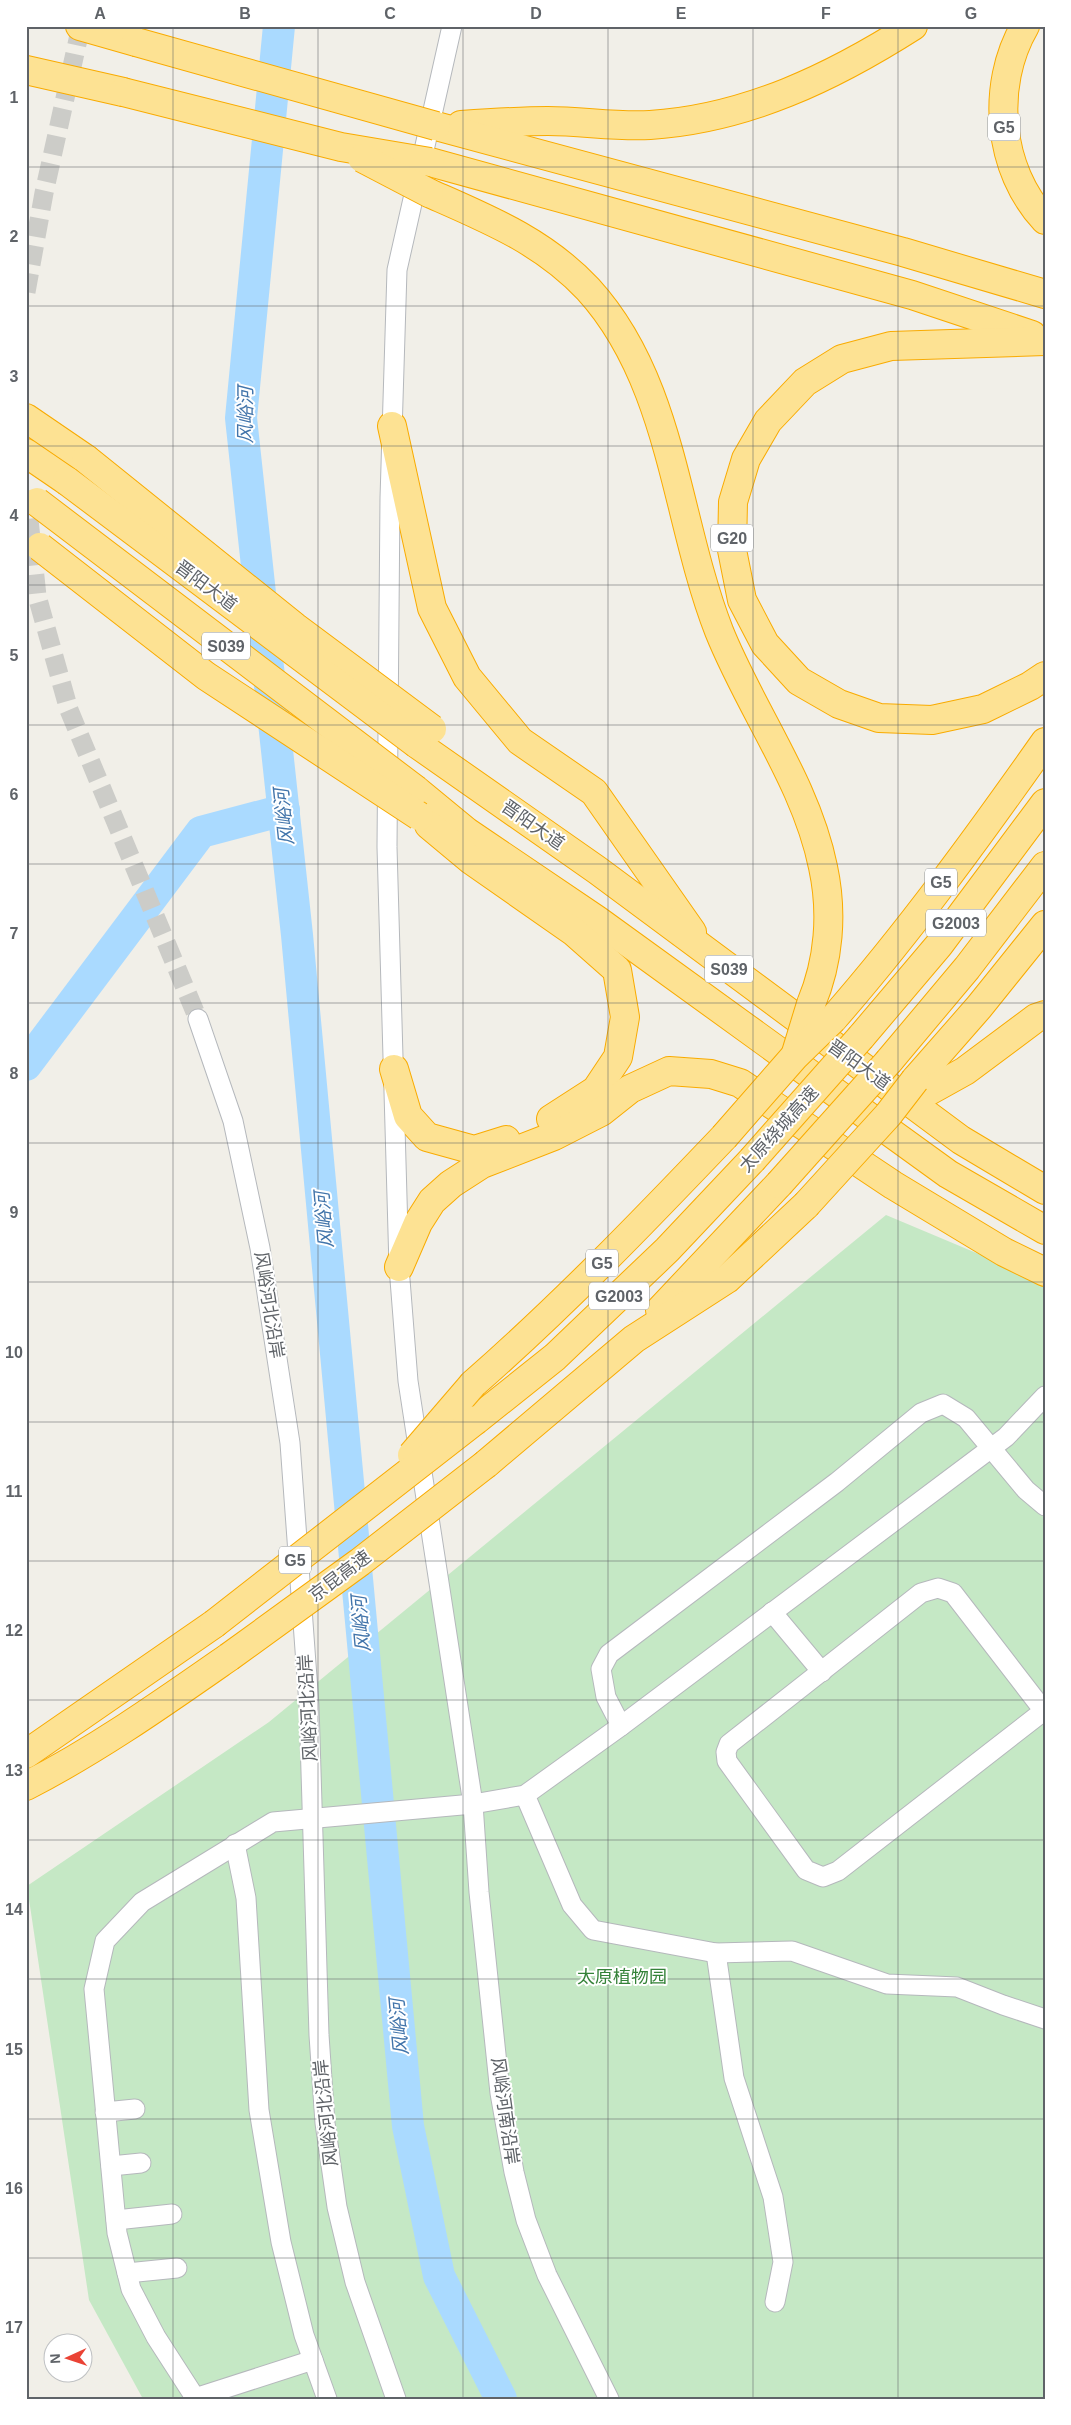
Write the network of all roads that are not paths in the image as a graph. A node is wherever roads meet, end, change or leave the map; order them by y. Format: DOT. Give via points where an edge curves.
graph roads {
  1 [pos="80,26"];
  2 [pos="452,26"];
  3 [pos="913,26"];
  4 [pos="1025,26"];
  5 [pos="26,70"];
  6 [pos="436,126"];
  7 [pos="341,147"];
  8 [pos="1045,220"];
  9 [pos="1045,294"];
  10 [pos="1045,340"];
  11 [pos="26,418"];
  12 [pos="392,426"];
  13 [pos="26,453"];
  14 [pos="32,498"];
  15 [pos="33,542"];
  16 [pos="1045,676"];
  17 [pos="424,737"];
  18 [pos="1045,742"];
  19 [pos="417,803"];
  20 [pos="1045,803"];
  21 [pos="1045,866"];
  22 [pos="1045,924"];
  23 [pos="706,952"];
  24 [pos="822,1011"];
  25 [pos="1045,1014"];
  26 [pos="198,1018"];
  27 [pos="394,1070"];
  28 [pos="922,1086"];
  29 [pos="1045,1190"];
  30 [pos="1045,1230"];
  31 [pos="399,1267"];
  32 [pos="1045,1272"];
  33 [pos="634,1339"];
  34 [pos="1045,1396"];
  35 [pos="991,1448"];
  36 [pos="377,1496"];
  37 [pos="1045,1506"];
  38 [pos="772,1612"];
  39 [pos="822,1672"];
  40 [pos="1044,1710"];
  41 [pos="621,1726"];
  42 [pos="26,1754"];
  43 [pos="26,1786"];
  44 [pos="525,1795"];
  45 [pos="465,1805"];
  46 [pos="312,1818"];
  47 [pos="235,1844"];
  48 [pos="716,1953"];
  49 [pos="1045,2019"];
  50 [pos="135,2109"];
  51 [pos="105,2112"];
  52 [pos="141,2163"];
  53 [pos="111,2166"];
  54 [pos="172,2214"];
  55 [pos="116,2220"];
  56 [pos="176,2268"];
  57 [pos="127,2273"];
  58 [pos="775,2302"];
  59 [pos="313,2360"];
  60 [pos="195,2398"];
  61 [pos="327,2399"];
  62 [pos="396,2399"];
  63 [pos="609,2399"];
  1 -- 6 [label="highway, bridge"];
  2 -- 12 [label="street, 风峪河南沿岸" via="397,270"];
  3 -- 6 [label="highway" via="822,78 778,98 732,112 650,125 549,121"];
  4 -- 8 [label="highway, G5" via="1018,37 1006,78 1003,122 1011,165 1032,206"];
  5 -- 7 [label="highway, bridge"];
  6 -- 9 [label="highway" via="903,252"];
  7 -- 10 [label="highway, bridge" via="430,162 902,292"];
  7 -- 24 [label="highway, bridge" via="429,193 519,234 555,259 588,290 617,327 638,362 659,423 718,629 814,831 824,868 828,908 827,946 818,987"];
  10 -- 16 [label="highway, G20" via="891,346 842,359 805,382 768,421 746,459 732,502 732,550 742,600 765,644 799,681 839,704 878,718 932,720 983,709"];
  11 -- 17 [label="highway, S039, bridge" via="86,458"];
  12 -- 23 [label="highway" via="432,608 467,677 520,741 594,792"];
  12 -- 27 [label="street, 风峪河南沿岸" via="387,847"];
  13 -- 17 [label="highway, 晋阳大道 / S039, bridge"];
  14 -- 19 [label="highway, 晋阳大道 / S039, bridge"];
  15 -- 19 [label="highway, bridge" via="206,676"];
  17 -- 23 [label="highway, 晋阳大道 / S039" via="536,827"];
  18 -- 24 [label="highway, G5" via="869,978"];
  19 -- 27 [label="highway" via="471,860 574,932 617,970 625,1017 618,1057 596,1090 553,1118 512,1139 474,1150 427,1137 408,1116"];
  19 -- 30 [label="highway, 晋阳大道 / S039" via="468,832 597,920 948,1174"];
  20 -- 36 [label="highway, 太原绕城高速 / G2003, bridge" via="939,945 861,1037 752,1160 666,1250 555,1357"];
  21 -- 33 [label="highway, 太原绕城高速 / G2003, bridge" via="967,968 889,1061"];
  22 -- 28 [label="highway"];
  23 -- 29 [label="highway, 晋阳大道 / S039" via="961,1140"];
  24 -- 36 [label="highway, G5, bridge" via="794,1057 724,1137 614,1252 473,1384"];
  25 -- 28 [label="highway, G5" via="965,1071"];
  26 -- 46 [label="street, 风峪河北沿岸" via="233,1120 260,1248 290,1443 309,1705"];
  27 -- 31 [label="street, 风峪河南沿岸"];
  28 -- 33 [label="highway, G5, bridge" via="888,1115 806,1205 727,1279"];
  31 -- 32 [label="highway" via="418,1223 432,1201 451,1184 482,1164 554,1136 600,1112 630,1089 669,1071 711,1074 740,1083 893,1185 1004,1252"];
  31 -- 45 [label="street, 风峪河南沿岸" via="408,1381"];
  33 -- 43 [label="highway, 京昆高速 / G5, bridge" via="486,1464 360,1562 144,1717"];
  34 -- 35 [label="street"];
  35 -- 37 [label="street" via="1026,1490"];
  35 -- 38 [label="street"];
  35 -- 41 [label="street" via="966,1418 943,1404 921,1413 837,1482 609,1654 601,1669 606,1697"];
  36 -- 42 [label="highway, G5, bridge" via="214,1624"];
  38 -- 39 [label="street"];
  38 -- 41 [label="street"];
  39 -- 40 [label="street" via="921,1593 938,1588 953,1593"];
  39 -- 40 [label="street" via="729,1744 726,1752 727,1760 806,1870 823,1877 838,1872"];
  41 -- 44 [label="street"];
  44 -- 45 [label="street"];
  44 -- 48 [label="street" via="572,1905 593,1930"];
  45 -- 46 [label="street"];
  45 -- 63 [label="street, 风峪河南沿岸" via="479,1892 500,2093 514,2172 526,2220 547,2275"];
  46 -- 47 [label="street" via="273,1822"];
  46 -- 62 [label="street, 风峪河北沿岸" via="319,2035 330,2161 355,2282"];
  47 -- 51 [label="street" via="142,1902 106,1942 94,1989"];
  47 -- 59 [label="street" via="246,1898 259,2110 281,2242"];
  48 -- 49 [label="street" via="792,1951 887,1984 957,1987"];
  48 -- 58 [label="street" via="734,2078 773,2197 782,2262"];
  50 -- 51 [label="street"];
  51 -- 53 [label="street"];
  52 -- 53 [label="street"];
  53 -- 55 [label="street"];
  54 -- 55 [label="street"];
  55 -- 57 [label="street"];
  56 -- 57 [label="street"];
  57 -- 60 [label="street" via="131,2289 156,2337"];
  59 -- 60 [label="street"];
  59 -- 61 [label="street"];
}
